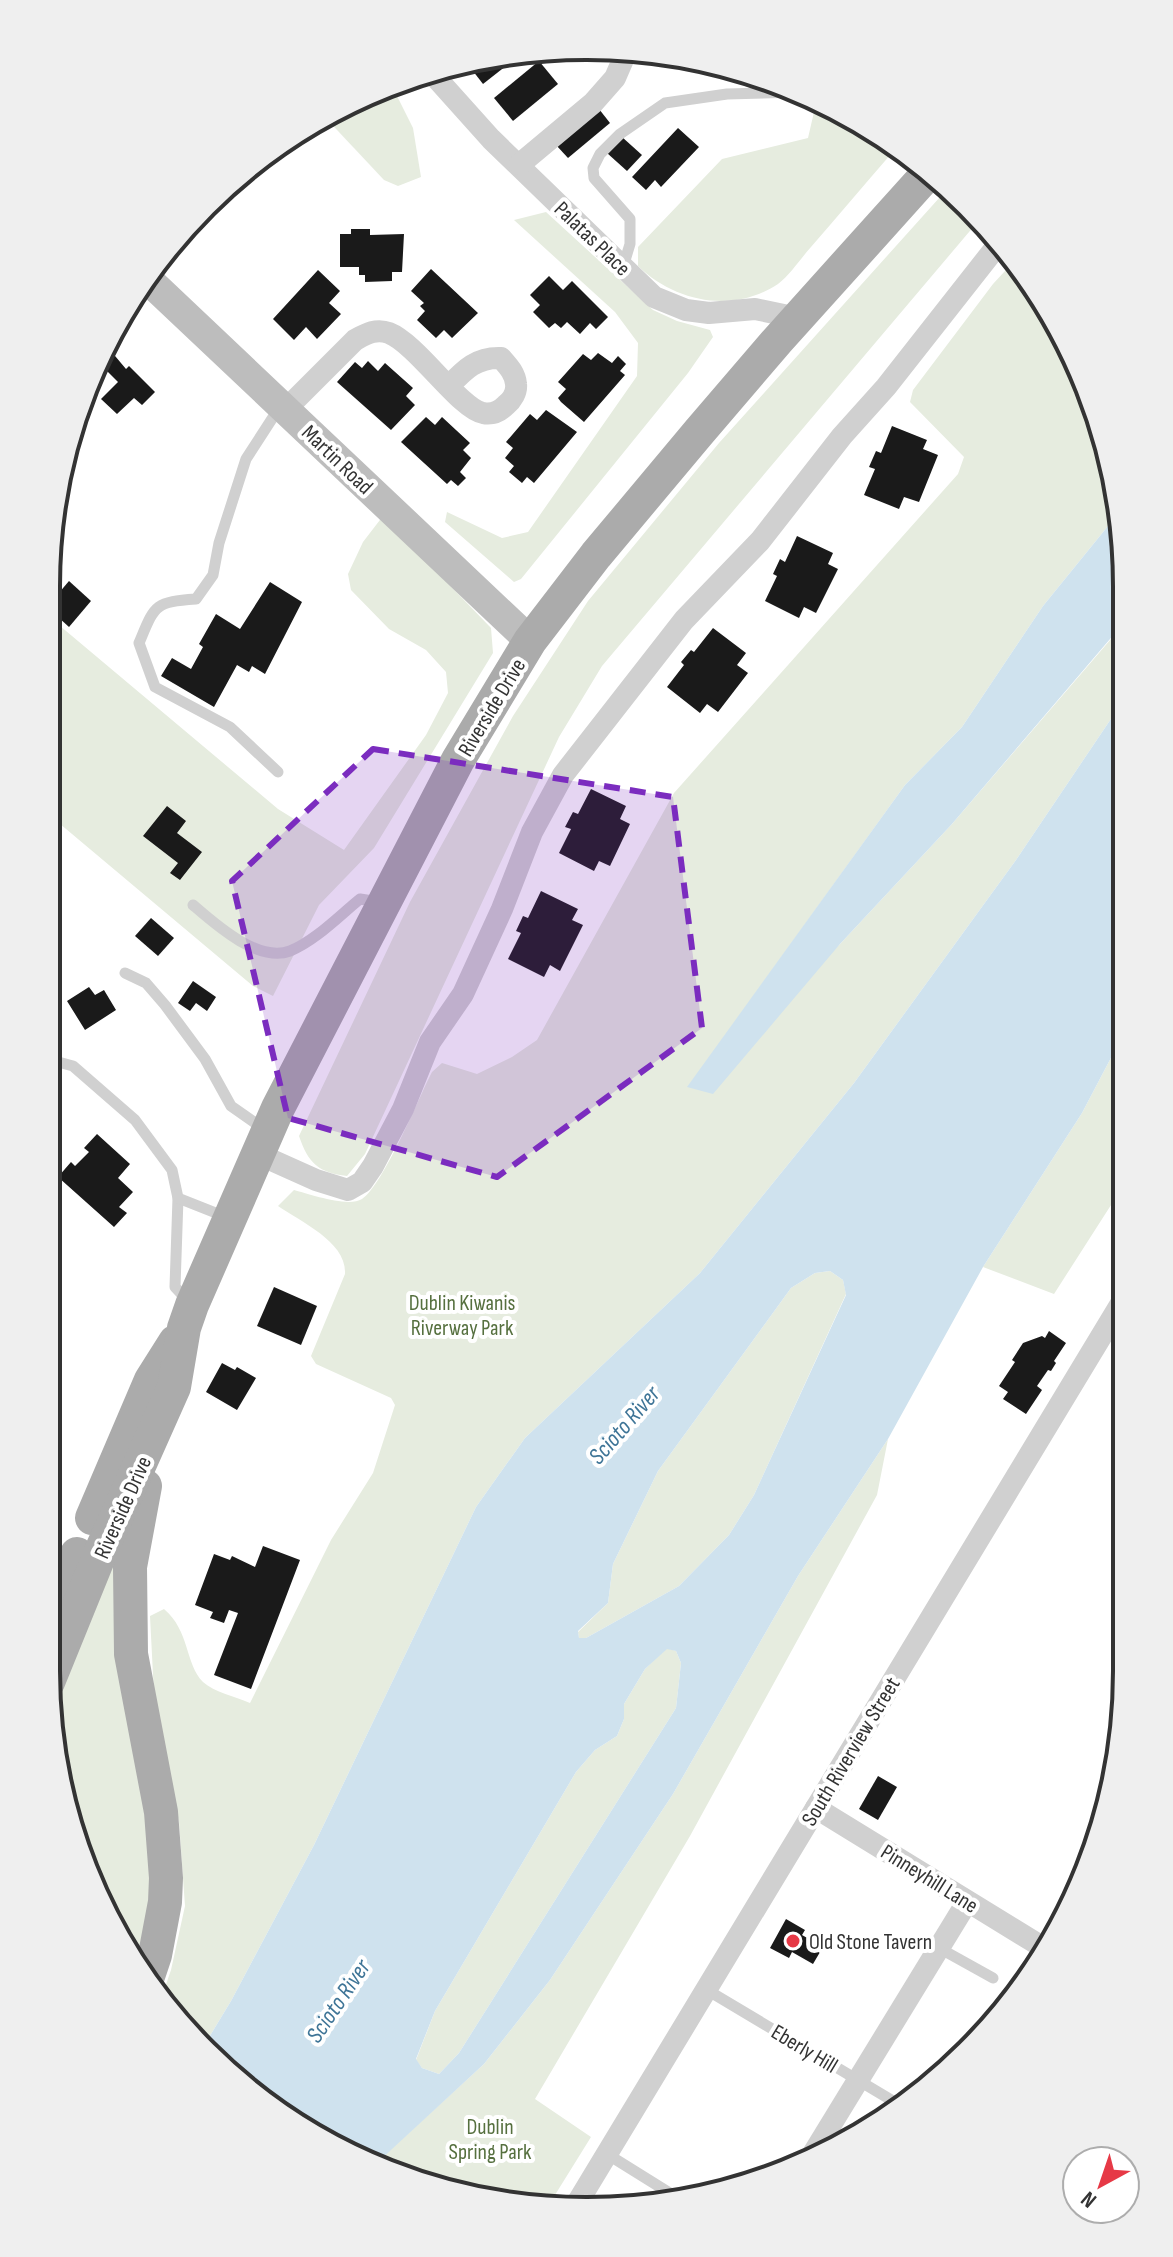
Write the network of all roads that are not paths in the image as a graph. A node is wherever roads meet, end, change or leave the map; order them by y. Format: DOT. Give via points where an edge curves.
graph roads {
  1 [pos="622,61"];
  2 [pos="439,81"];
  3 [pos="769,93"];
  4 [pos="520,164"];
  5 [pos="921,181"];
  6 [pos="992,252"];
  7 [pos="623,268"];
  8 [pos="155,286"];
  9 [pos="798,318"];
  10 [pos="449,386"];
  11 [pos="284,407"];
  12 [pos="530,641"];
  13 [pos="278,772"];
  14 [pos="384,902"];
  15 [pos="193,905"];
  16 [pos="125,973"];
  17 [pos="60,1062"];
  18 [pos="263,1143"];
  19 [pos="178,1198"];
  20 [pos="230,1218"];
  21 [pos="188,1316"];
  22 [pos="1113,1317"];
  23 [pos="150,1445"];
  24 [pos="77,1554"];
  25 [pos="60,1584"];
  26 [pos="60,1596"];
  27 [pos="60,1652"];
  28 [pos="816,1808"];
  29 [pos="967,1902"];
  30 [pos="1036,1943"];
  31 [pos="939,1948"];
  32 [pos="151,1966"];
  33 [pos="993,1978"];
  34 [pos="707,1990"];
  35 [pos="858,2080"];
  36 [pos="891,2100"];
  37 [pos="820,2143"];
  38 [pos="607,2154"];
  39 [pos="665,2190"];
  40 [pos="581,2197"];
  1 -- 4 [label="street" via="593,103"];
  2 -- 4 [label="street, Palatas Place"];
  3 -- 7 [label="lane" via="665,103 600,154 594,178 630,219"];
  4 -- 7 [label="street, Palatas Place"];
  5 -- 9 [label="main road, Riverside Drive"];
  6 -- 18 [label="street" via="760,541 684,620 563,775 532,832 463,994 430,1042 403,1109 362,1182 348,1190 316,1180"];
  7 -- 9 [label="street, Palatas Place" via="654,297 686,310 755,309"];
  8 -- 11 [label="street, Martin Road"];
  9 -- 12 [label="main road, Riverside Drive" via="596,555"];
  10 -- 11 [label="street" via="399,338 385,331 368,332"];
  11 -- 12 [label="street, Martin Road"];
  11 -- 13 [label="lane" via="246,459 213,575 196,599 166,601 152,612 139,643 155,687 230,727"];
  12 -- 14 [label="main road, Riverside Drive" via="458,760"];
  14 -- 15 [label="lane" via="360,899 288,952 266,951 229,936"];
  14 -- 18 [label="main road, Riverside Drive"];
  16 -- 18 [label="lane" via="146,983 165,1005 231,1106"];
  17 -- 19 [label="lane" via="73,1066 135,1120 172,1170"];
  18 -- 20 [label="main road, Riverside Drive"];
  19 -- 20 [label="lane"];
  19 -- 21 [label="lane" via="175,1287"];
  20 -- 21 [label="main road, Riverside Drive"];
  21 -- 23 [label="main road, Riverside Drive" via="174,1387"];
  21 -- 24 [label="main road, Riverside Drive" via="151,1380"];
  22 -- 28 [label="street, South Riverview Street"];
  23 -- 27 [label="main road, Riverside Drive"];
  23 -- 32 [label="main road" via="130,1567 131,1654 165,1855 165,1902"];
  24 -- 25 [label="main road"];
  24 -- 26 [label="main road, Riverside Drive"];
  28 -- 29 [label="street, Pinneyhill Lane"];
  28 -- 34 [label="street, South Riverview Street"];
  29 -- 30 [label="street, Pinneyhill Lane"];
  29 -- 31 [label="street"];
  31 -- 33 [label="lane"];
  31 -- 35 [label="street"];
  34 -- 35 [label="lane, Eberly Hill"];
  34 -- 38 [label="street, South Riverview Street"];
  35 -- 36 [label="lane, Eberly Hill"];
  35 -- 37 [label="street"];
  38 -- 39 [label="lane"];
  38 -- 40 [label="street, South Riverview Street"];
}
